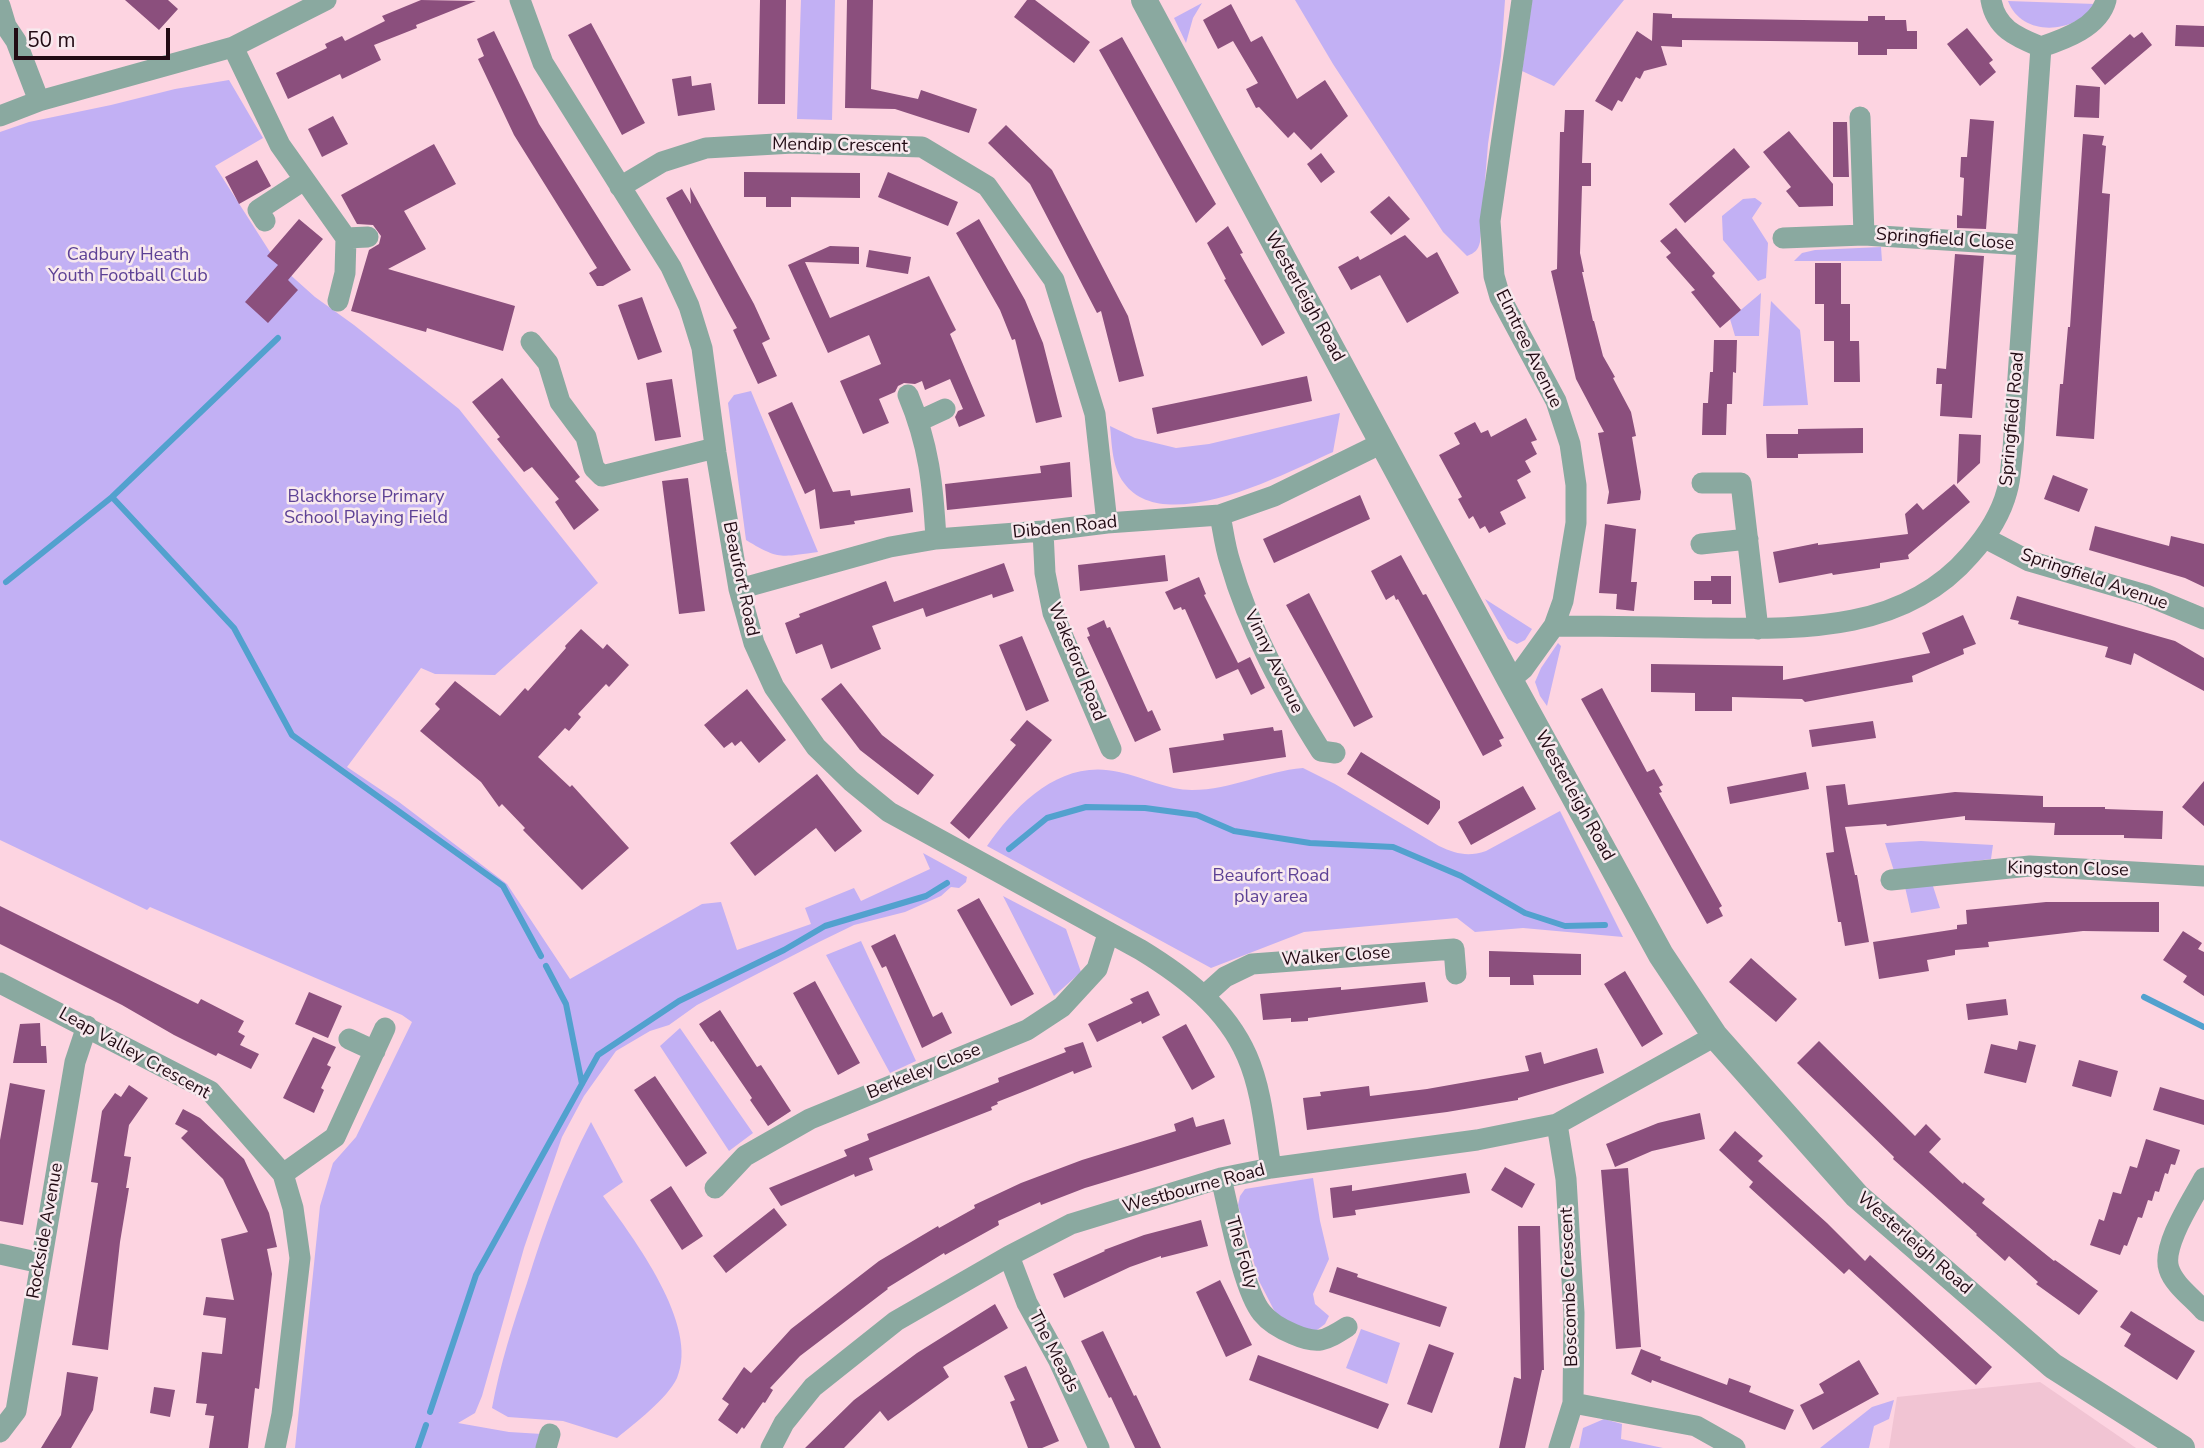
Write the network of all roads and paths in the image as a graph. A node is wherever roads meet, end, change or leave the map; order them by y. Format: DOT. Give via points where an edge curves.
graph roads {
  1 [pos="326,0"];
  2 [pos="520,0"];
  3 [pos="1522,0"];
  4 [pos="1992,0"];
  5 [pos="2106,0"];
  6 [pos="1151,5"];
  7 [pos="0,6"];
  8 [pos="233,47"];
  9 [pos="2041,47"];
  10 [pos="39,101"];
  11 [pos="0,116"];
  12 [pos="1860,117"];
  13 [pos="304,180"];
  14 [pos="620,187"];
  15 [pos="265,221"];
  16 [pos="1864,235"];
  17 [pos="368,237"];
  18 [pos="346,238"];
  19 [pos="1783,238"];
  20 [pos="2026,245"];
  21 [pos="338,301"];
  22 [pos="531,342"];
  23 [pos="908,395"];
  24 [pos="945,409"];
  25 [pos="919,421"];
  26 [pos="1382,443"];
  27 [pos="715,448"];
  28 [pos="1702,483"];
  29 [pos="1220,515"];
  30 [pos="1107,523"];
  31 [pos="1043,531"];
  32 [pos="936,538"];
  33 [pos="1985,538"];
  34 [pos="1748,539"];
  35 [pos="1701,544"];
  36 [pos="739,589"];
  37 [pos="2204,619"];
  38 [pos="1554,626"];
  39 [pos="1758,629"];
  40 [pos="1510,680"];
  41 [pos="1111,749"];
  42 [pos="1335,753"];
  43 [pos="2204,876"];
  44 [pos="1891,880"];
  45 [pos="1108,934"];
  46 [pos="1456,974"];
  47 [pos="0,983"];
  48 [pos="1204,996"];
  49 [pos="87,1026"];
  50 [pos="385,1028"];
  51 [pos="1715,1036"];
  52 [pos="349,1039"];
  53 [pos="375,1051"];
  54 [pos="1557,1124"];
  55 [pos="1271,1168"];
  56 [pos="283,1174"];
  57 [pos="1221,1178"];
  58 [pos="2204,1178"];
  59 [pos="715,1188"];
  60 [pos="0,1254"];
  61 [pos="1009,1256"];
  62 [pos="41,1263"];
  63 [pos="2204,1311"];
  64 [pos="1347,1327"];
  65 [pos="1573,1403"];
  66 [pos="0,1432"];
  67 [pos="275,1448"];
  68 [pos="771,1448"];
  69 [pos="1099,1448"];
  70 [pos="1559,1448"];
  71 [pos="1735,1448"];
  72 [pos="2182,1448"];
  1 -- 8 [label="street"];
  2 -- 14 [label="street, Beaufort Road" via="543,63"];
  3 -- 38 [label="street, Elmtree Avenue" via="1490,221 1500,297 1556,401 1570,444 1576,523 1563,601"];
  4 -- 9 [label="street" via="1993,11 2012,36"];
  5 -- 9 [label="street" via="2105,7 2081,32"];
  6 -- 26 [label="street, Westerleigh Road"];
  7 -- 10 [label="street"];
  8 -- 10 [label="street"];
  8 -- 13 [label="street" via="280,145"];
  9 -- 20 [label="street, Springfield Road"];
  10 -- 11 [label="street"];
  12 -- 16 [label="street, Springfield Close"];
  13 -- 15 [label="street" via="258,210"];
  13 -- 18 [label="street"];
  14 -- 27 [label="street, Beaufort Road" via="690,306 702,348"];
  14 -- 30 [label="street, Mendip Crescent" via="662,162 706,148 793,143 922,147 987,186 1054,280 1095,414"];
  16 -- 19 [label="street, Springfield Close"];
  16 -- 20 [label="street, Springfield Close"];
  17 -- 18 [label="street"];
  18 -- 21 [label="street"];
  20 -- 33 [label="street, Springfield Road" via="2009,481"];
  22 -- 27 [label="street" via="548,363 560,402 586,437 594,468 602,476"];
  23 -- 25 [label="street"];
  24 -- 25 [label="street"];
  25 -- 32 [label="street" via="929,457"];
  26 -- 29 [label="street, Dibden Road" via="1274,496"];
  26 -- 40 [label="street, Westerleigh Road"];
  27 -- 36 [label="street, Beaufort Road"];
  28 -- 34 [label="street" via="1741,483"];
  29 -- 30 [label="street, Dibden Road"];
  29 -- 42 [label="street, Vinny Avenue" via="1230,562 1258,639 1321,751"];
  30 -- 31 [label="street, Dibden Road"];
  31 -- 32 [label="street, Dibden Road"];
  31 -- 41 [label="street, Wakeford Road" via="1053,613"];
  32 -- 36 [label="street, Dibden Road"];
  33 -- 37 [label="street, Springfield Avenue" via="2029,561 2146,595"];
  33 -- 39 [label="street, Springfield Road" via="1955,573 1923,595 1876,617"];
  34 -- 35 [label="street"];
  34 -- 39 [label="street"];
  36 -- 45 [label="street, Beaufort Road" via="754,643 774,687 816,747 851,781 889,812"];
  38 -- 39 [label="street, Springfield Road"];
  38 -- 40 [label="street, Elmtree Avenue"];
  40 -- 51 [label="street, Westerleigh Road" via="1661,955"];
  43 -- 44 [label="street, Kingston Close" via="2030,866"];
  45 -- 48 [label="street, Beaufort Road" via="1168,967"];
  45 -- 59 [label="street, Berkeley Close" via="1097,969 1062,1007 1027,1030 810,1119 745,1156"];
  46 -- 48 [label="street, Walker Close" via="1454,949 1252,964 1225,977"];
  47 -- 49 [label="street, Leap Valley Crescent"];
  48 -- 55 [label="street, Beaufort Road" via="1227,1022 1247,1057"];
  49 -- 56 [label="street, Leap Valley Crescent" via="210,1091"];
  49 -- 62 [label="street, Rockside Avenue" via="75,1062"];
  50 -- 53 [label="street"];
  51 -- 54 [label="street, Westbourne Road"];
  51 -- 72 [label="street, Westerleigh Road" via="1857,1196 2053,1366"];
  52 -- 53 [label="street"];
  53 -- 56 [label="street" via="335,1137"];
  54 -- 55 [label="street, Westbourne Road" via="1477,1140"];
  54 -- 65 [label="street, Boscombe Crescent" via="1566,1179 1574,1313"];
  55 -- 57 [label="street, Westbourne Road"];
  56 -- 67 [label="street, Leap Valley Crescent" via="300,1258"];
  57 -- 61 [label="street, Westbourne Road" via="1071,1224"];
  57 -- 64 [label="street, The Folly" via="1249,1288 1261,1312 1279,1328 1309,1341 1327,1340"];
  58 -- 63 [label="street" via="2167,1256 2174,1279"];
  60 -- 62 [label="street"];
  61 -- 68 [label="street, Westbourne Road" via="895,1321 853,1353 813,1387"];
  61 -- 69 [label="street, The Meads" via="1027,1303"];
  62 -- 66 [label="street, Rockside Avenue" via="16,1411"];
  65 -- 70 [label="street, Boscombe Crescent"];
  65 -- 71 [label="street" via="1696,1426"];
}
